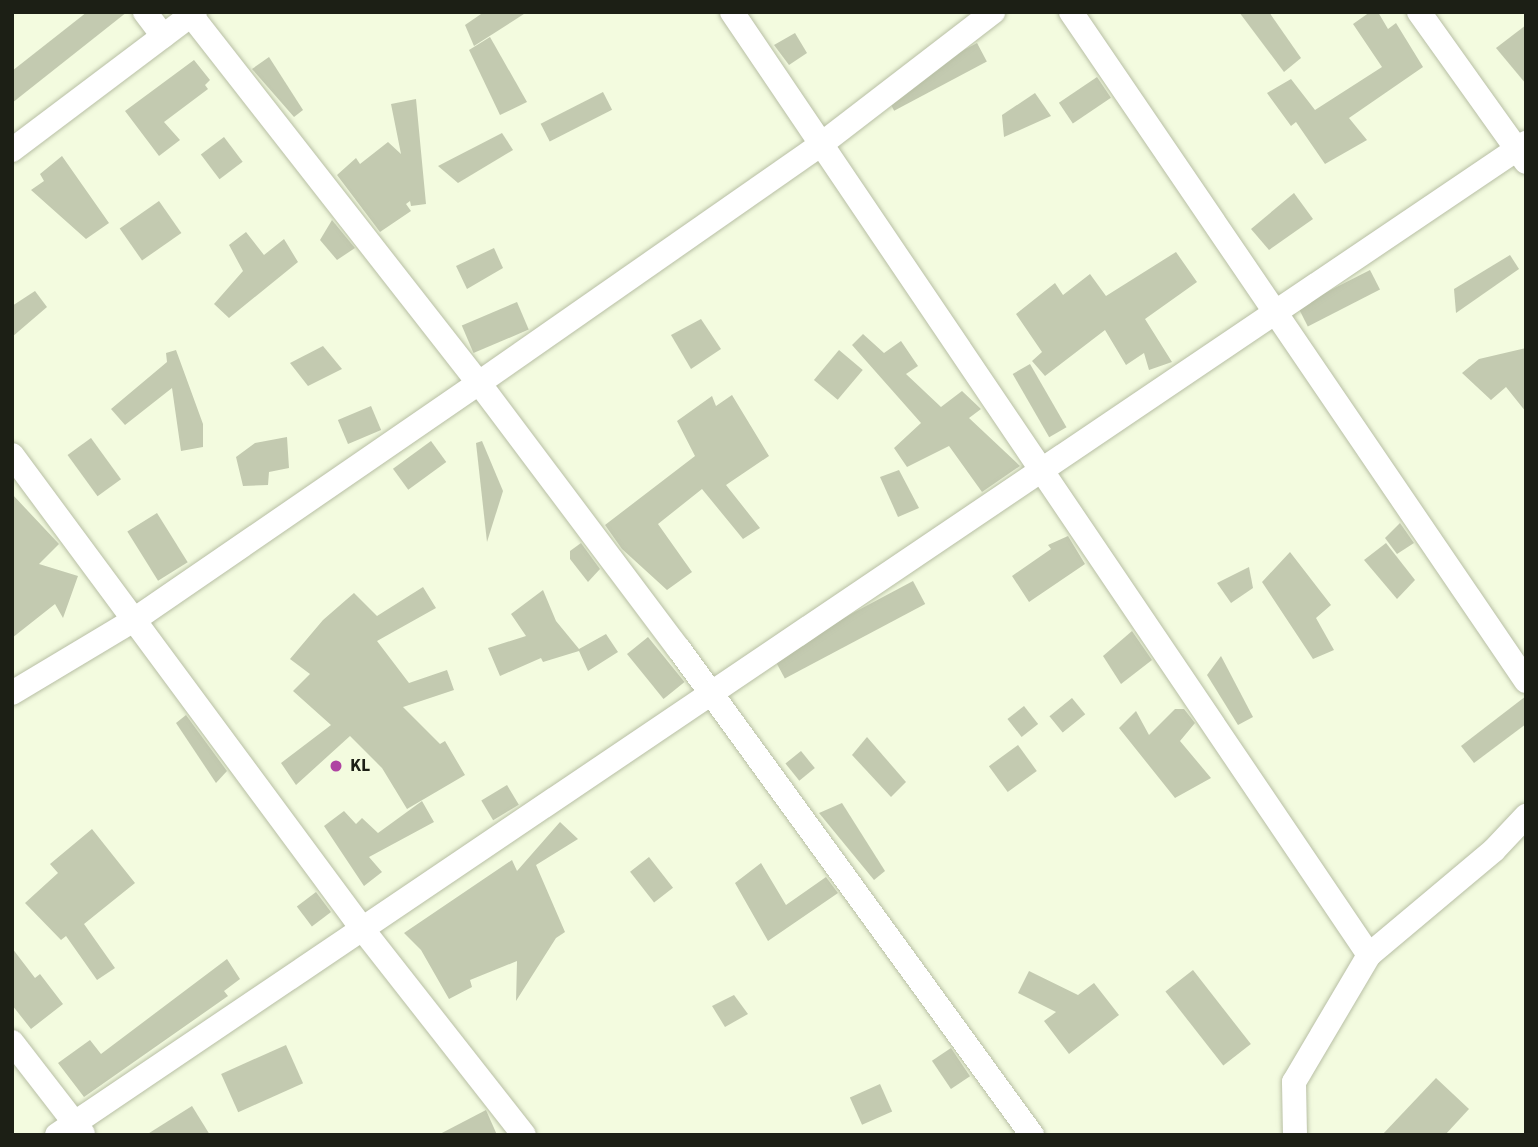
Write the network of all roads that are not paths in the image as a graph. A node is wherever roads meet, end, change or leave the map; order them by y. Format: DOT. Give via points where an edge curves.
graph roads {
  1 [pos="145,12"];
  2 [pos="732,12"];
  3 [pos="993,12"];
  4 [pos="1071,12"];
  5 [pos="1419,12"];
  6 [pos="193,14"];
  7 [pos="163,36"];
  8 [pos="819,146"];
  9 [pos="12,150"];
  10 [pos="1523,151"];
  11 [pos="1274,312"];
  12 [pos="479,383"];
  13 [pos="12,455"];
  14 [pos="1042,473"];
  15 [pos="134,620"];
  16 [pos="1526,681"];
  17 [pos="12,693"];
  18 [pos="713,695"];
  19 [pos="1526,816"];
  20 [pos="364,931"];
  21 [pos="1369,955"];
  22 [pos="12,1042"];
  23 [pos="72,1131"];
  24 [pos="524,1135"];
  25 [pos="1032,1135"];
  26 [pos="1295,1135"];
  1 -- 7 [label="street"];
  2 -- 8 [label="street"];
  3 -- 8 [label="street"];
  4 -- 11 [label="street"];
  5 -- 10 [label="street"];
  6 -- 7 [label="street"];
  6 -- 12 [label="street"];
  7 -- 9 [label="street"];
  8 -- 12 [label="street"];
  8 -- 14 [label="street"];
  10 -- 11 [label="street"];
  11 -- 14 [label="street"];
  11 -- 16 [label="street"];
  12 -- 15 [label="street"];
  12 -- 18 [label="street"];
  13 -- 15 [label="street"];
  14 -- 18 [label="street"];
  14 -- 21 [label="street"];
  15 -- 17 [label="street"];
  15 -- 20 [label="street"];
  18 -- 20 [label="street"];
  18 -- 25 [label="street"];
  19 -- 21 [label="street" via="1494,850"];
  20 -- 23 [label="street"];
  20 -- 24 [label="street"];
  21 -- 26 [label="street" via="1294,1082"];
  22 -- 23 [label="street"];
}
